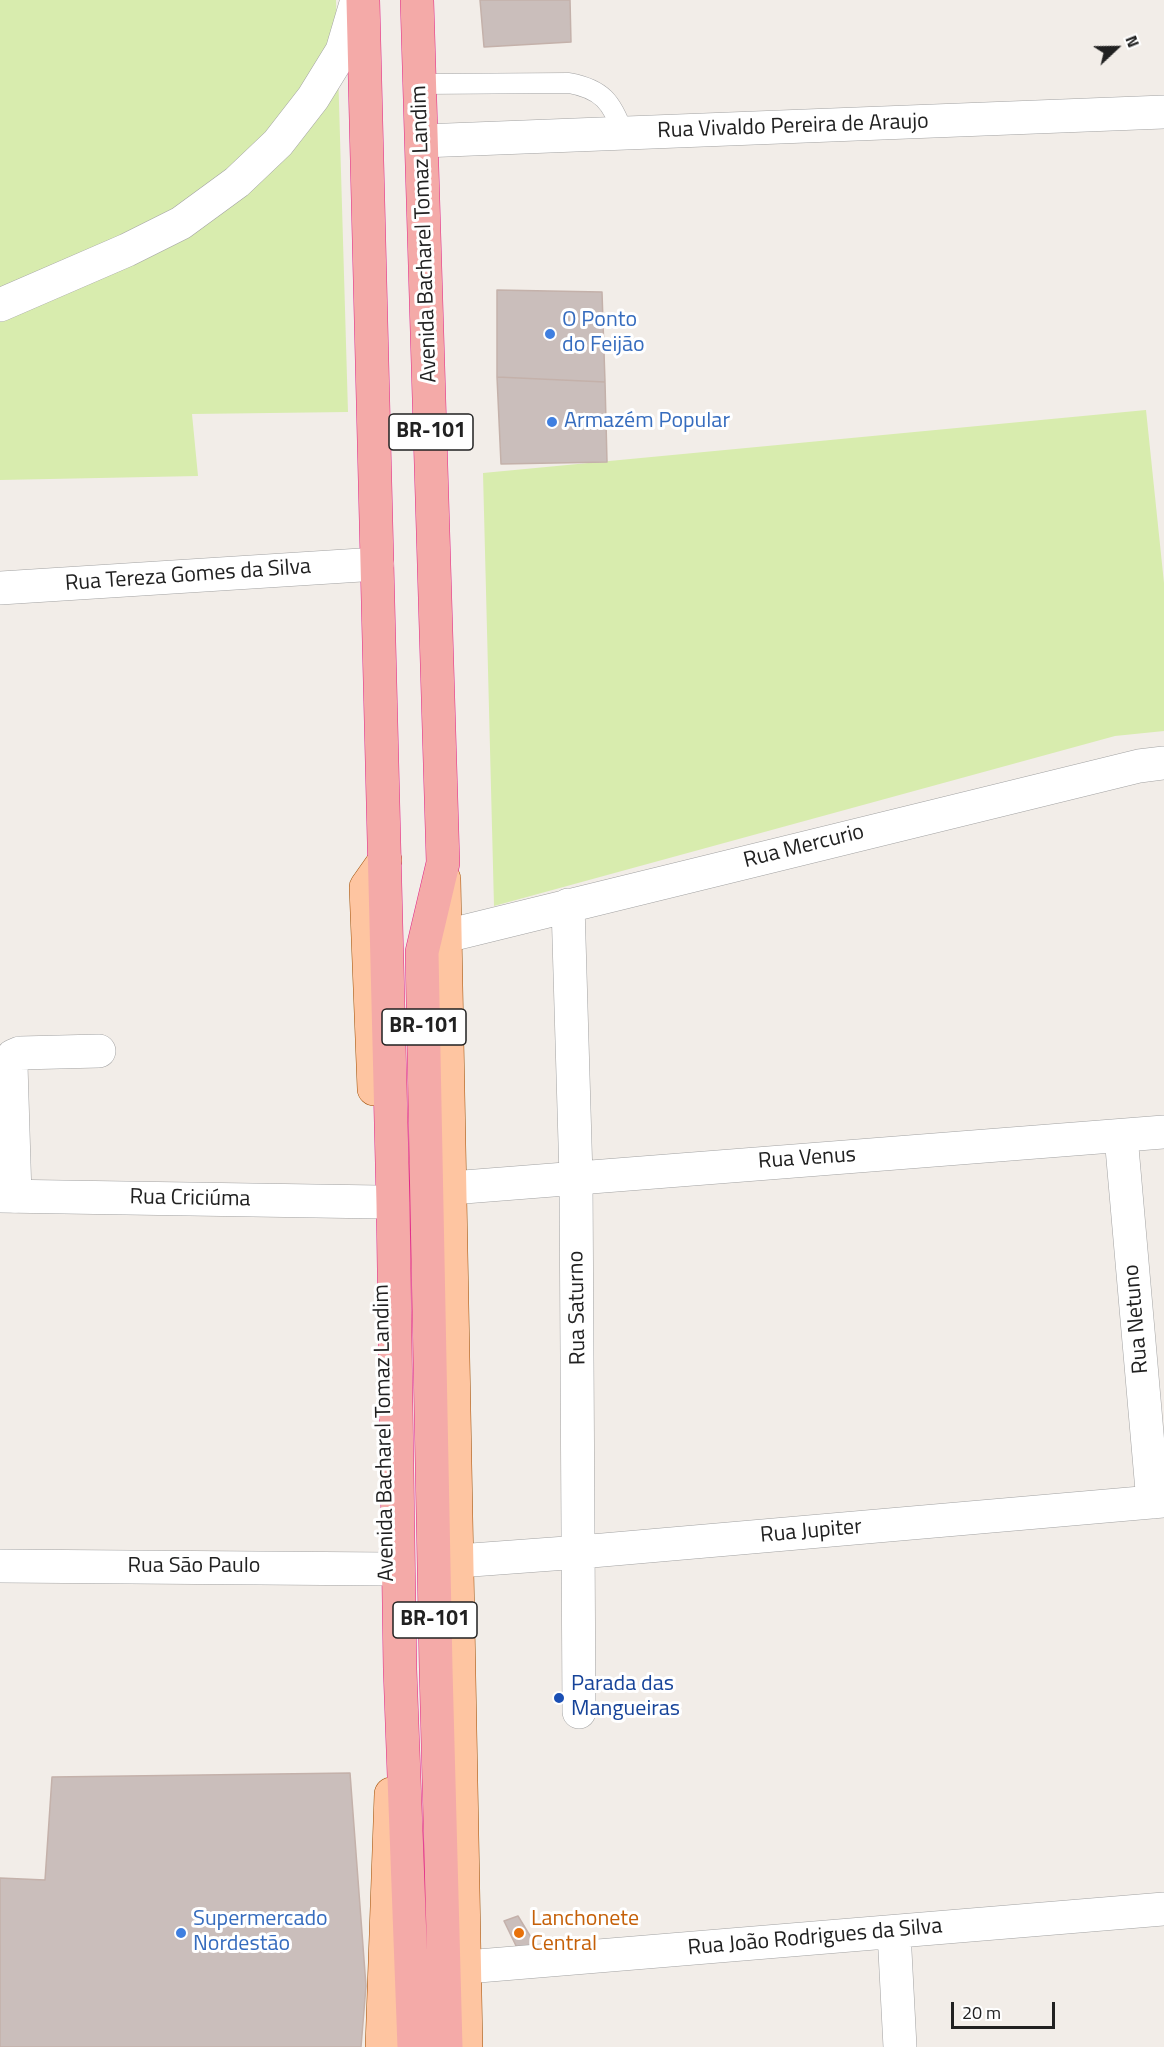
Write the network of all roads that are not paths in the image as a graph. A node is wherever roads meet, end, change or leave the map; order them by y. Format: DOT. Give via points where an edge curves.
graph roads {
  1 [pos="357,0"];
  2 [pos="363,0"];
  3 [pos="417,0"];
  4 [pos="420,84"];
  5 [pos="1164,112"];
  6 [pos="623,133"];
  7 [pos="422,141"];
  8 [pos="0,304"];
  9 [pos="377,564"];
  10 [pos="0,588"];
  11 [pos="1164,763"];
  12 [pos="444,863"];
  13 [pos="568,905"];
  14 [pos="446,936"];
  15 [pos="99,1051"];
  16 [pos="1164,1132"];
  17 [pos="1121,1136"];
  18 [pos="576,1177"];
  19 [pos="439,1190"];
  20 [pos="8,1196"];
  21 [pos="386,1202"];
  22 [pos="1159,1502"];
  23 [pos="580,1552"];
  24 [pos="457,1555"];
  25 [pos="0,1566"];
  26 [pos="388,1569"];
  27 [pos="579,1712"];
  28 [pos="1164,1909"];
  29 [pos="894,1932"];
  30 [pos="466,1967"];
  31 [pos="382,2047"];
  32 [pos="414,2047"];
  33 [pos="446,2047"];
  34 [pos="466,2047"];
  35 [pos="900,2047"];
  1 -- 8 [label="street" via="342,51 313,98 278,143 237,182 172,227 128,250"];
  2 -- 9 [label="highway, Avenida Bacharel Tomaz Landim / BR-101"];
  3 -- 4 [label="highway, Avenida Bacharel Tomaz Landim / BR-101"];
  4 -- 6 [label="lane" via="586,86 603,96 616,112"];
  4 -- 7 [label="highway, Avenida Bacharel Tomaz Landim / BR-101"];
  5 -- 6 [label="street, Rua Vivaldo Pereira de Araujo"];
  6 -- 7 [label="street, Rua Vivaldo Pereira de Araujo"];
  7 -- 12 [label="highway, Avenida Bacharel Tomaz Landim / BR-101"];
  9 -- 10 [label="street, Rua Tereza Gomes da Silva"];
  9 -- 21 [label="highway, Avenida Bacharel Tomaz Landim / BR-101" via="385,860"];
  11 -- 13 [label="street, Rua Mercurio"];
  12 -- 14 [label="main road, Avenida Bacharel Tomaz Landim / BR-101"];
  12 -- 19 [label="highway, Avenida Bacharel Tomaz Landim / BR-101" via="422,952"];
  13 -- 14 [label="street, Rua Mercurio"];
  13 -- 18 [label="street, Rua Saturno"];
  14 -- 19 [label="main road, Avenida Bacharel Tomaz Landim / BR-101"];
  15 -- 20 [label="street" via="13,1056"];
  16 -- 17 [label="street, Rua Venus"];
  17 -- 18 [label="street, Rua Venus"];
  17 -- 22 [label="street, Rua Netuno"];
  18 -- 19 [label="street, Rua Venus"];
  18 -- 23 [label="street, Rua Saturno"];
  19 -- 24 [label="main road, Avenida Bacharel Tomaz Landim / BR-101"];
  19 -- 33 [label="highway, Avenida Bacharel Tomaz Landim / BR-101" via="435,1657"];
  20 -- 21 [label="street, Rua Criciúma"];
  21 -- 26 [label="main road, Avenida Bacharel Tomaz Landim"];
  21 -- 32 [label="highway, Avenida Bacharel Tomaz Landim / BR-101"];
  22 -- 23 [label="street, Rua Jupiter"];
  23 -- 24 [label="street, Rua Jupiter"];
  23 -- 27 [label="street, Rua Saturno"];
  24 -- 30 [label="main road, Avenida Bacharel Tomaz Landim"];
  25 -- 26 [label="street, Rua São Paulo"];
  26 -- 31 [label="main road, Avenida Bacharel Tomaz Landim" via="394,1727"];
  28 -- 29 [label="street, Rua João Rodrigues da Silva"];
  29 -- 30 [label="street, Rua João Rodrigues da Silva"];
  29 -- 35 [label="street"];
  30 -- 34 [label="main road, Avenida Bacharel Tomaz Landim"];
}
